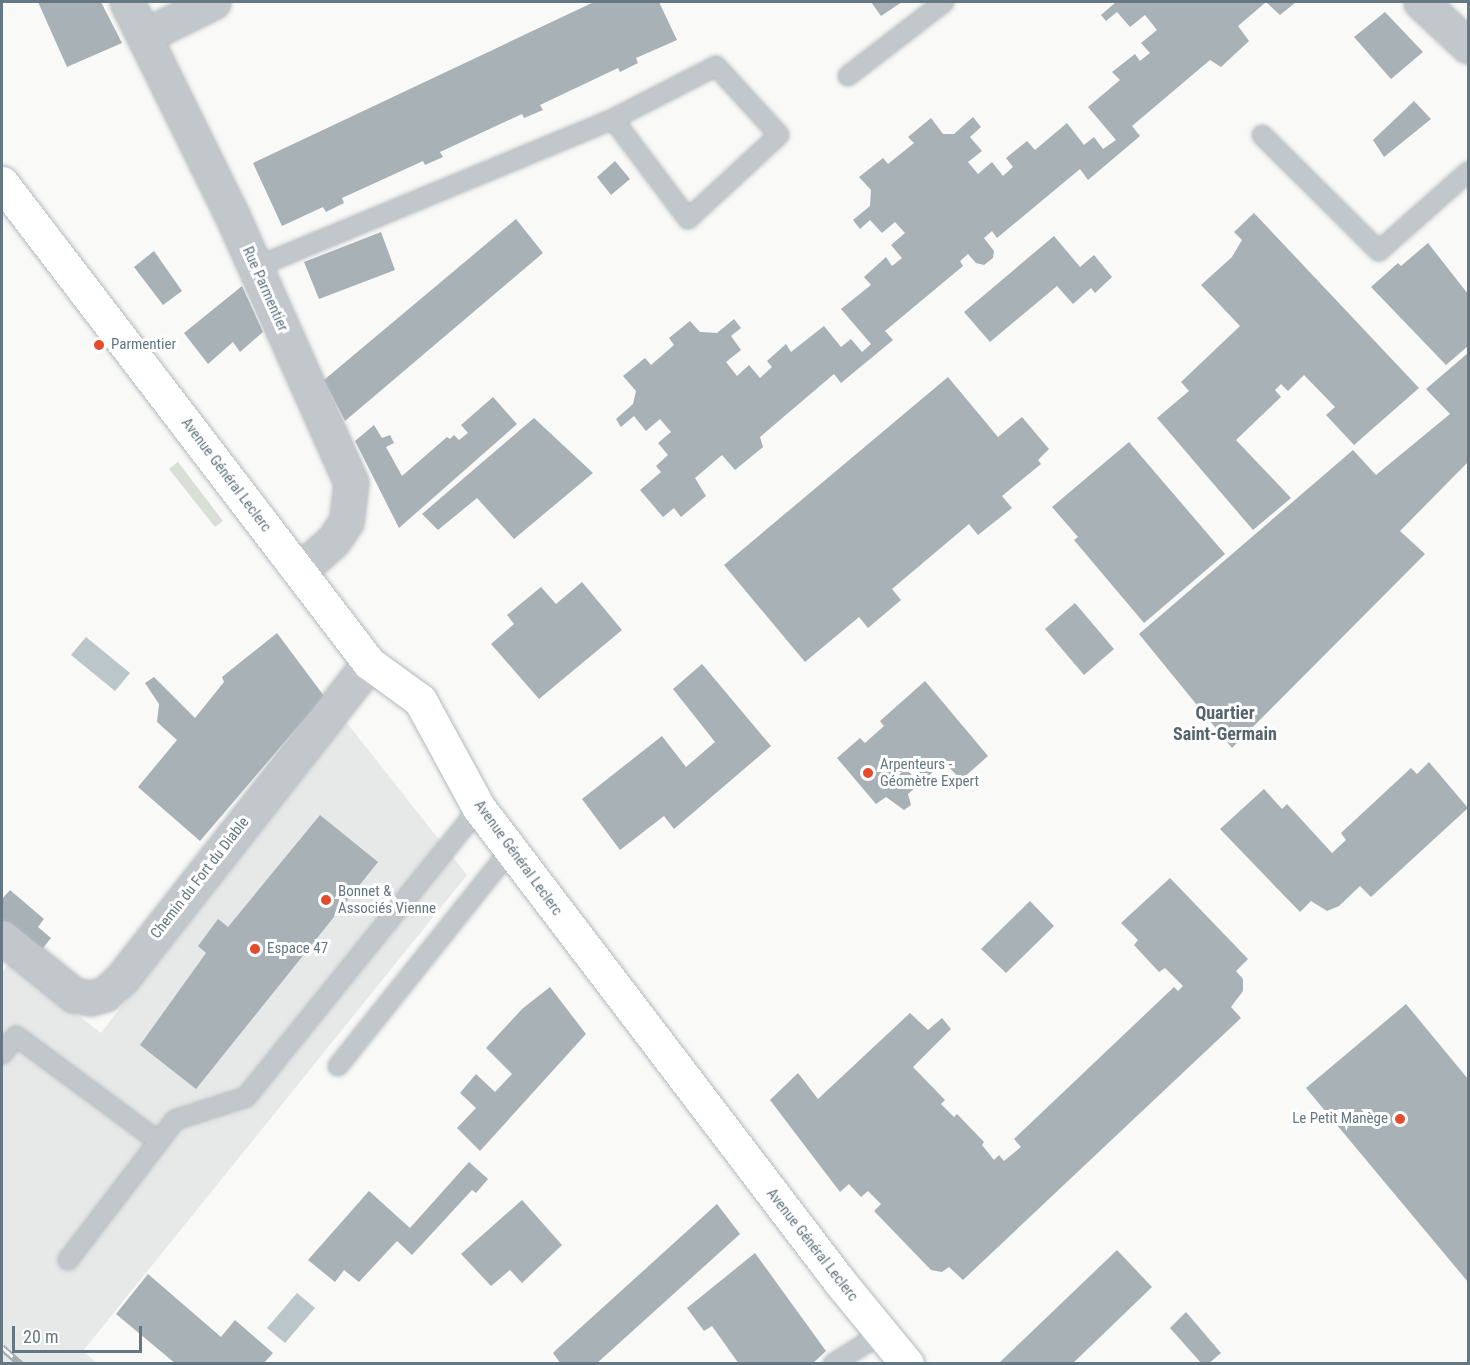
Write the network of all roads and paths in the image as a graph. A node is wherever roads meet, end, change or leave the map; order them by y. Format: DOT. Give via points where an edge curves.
graph roads {
  1 [pos="127,2"];
  2 [pos="213,2"];
  3 [pos="945,2"];
  4 [pos="1421,2"];
  5 [pos="144,36"];
  6 [pos="1468,46"];
  7 [pos="848,76"];
  8 [pos="613,119"];
  9 [pos="1262,135"];
  10 [pos="1468,172"];
  11 [pos="4,193"];
  12 [pos="256,267"];
  13 [pos="299,571"];
  14 [pos="369,663"];
  15 [pos="479,808"];
  16 [pos="511,849"];
  17 [pos="2,937"];
  18 [pos="2,1054"];
  19 [pos="338,1066"];
  20 [pos="159,1142"];
  21 [pos="68,1260"];
  22 [pos="882,1333"];
  23 [pos="832,1364"];
  24 [pos="908,1364"];
  1 -- 5 [label="street, Rue Parmentier"];
  2 -- 5 [label="street"];
  3 -- 7 [label="lane"];
  4 -- 6 [label="street"];
  5 -- 12 [label="street, Rue Parmentier"];
  8 -- 8 [label="lane" via="716,66 779,135 688,219"];
  8 -- 12 [label="lane"];
  9 -- 10 [label="lane" via="1379,251"];
  11 -- 13 [label="main road, Avenue Général Leclerc"];
  12 -- 13 [label="street, Rue Parmentier" via="351,483 346,522 333,542"];
  13 -- 14 [label="main road, Avenue Général Leclerc"];
  14 -- 15 [label="main road, Avenue Général Leclerc" via="420,700"];
  14 -- 17 [label="street, Chemin du Fort du Diable" via="123,977 105,994 91,998 74,995"];
  15 -- 16 [label="main road, Avenue Général Leclerc"];
  15 -- 20 [label="lane" via="246,1097 175,1120"];
  16 -- 19 [label="lane"];
  16 -- 22 [label="main road, Avenue Général Leclerc"];
  18 -- 20 [label="lane" via="16,1036"];
  20 -- 21 [label="lane"];
  22 -- 23 [label="lane"];
  22 -- 24 [label="main road, Avenue Général Leclerc"];
}
